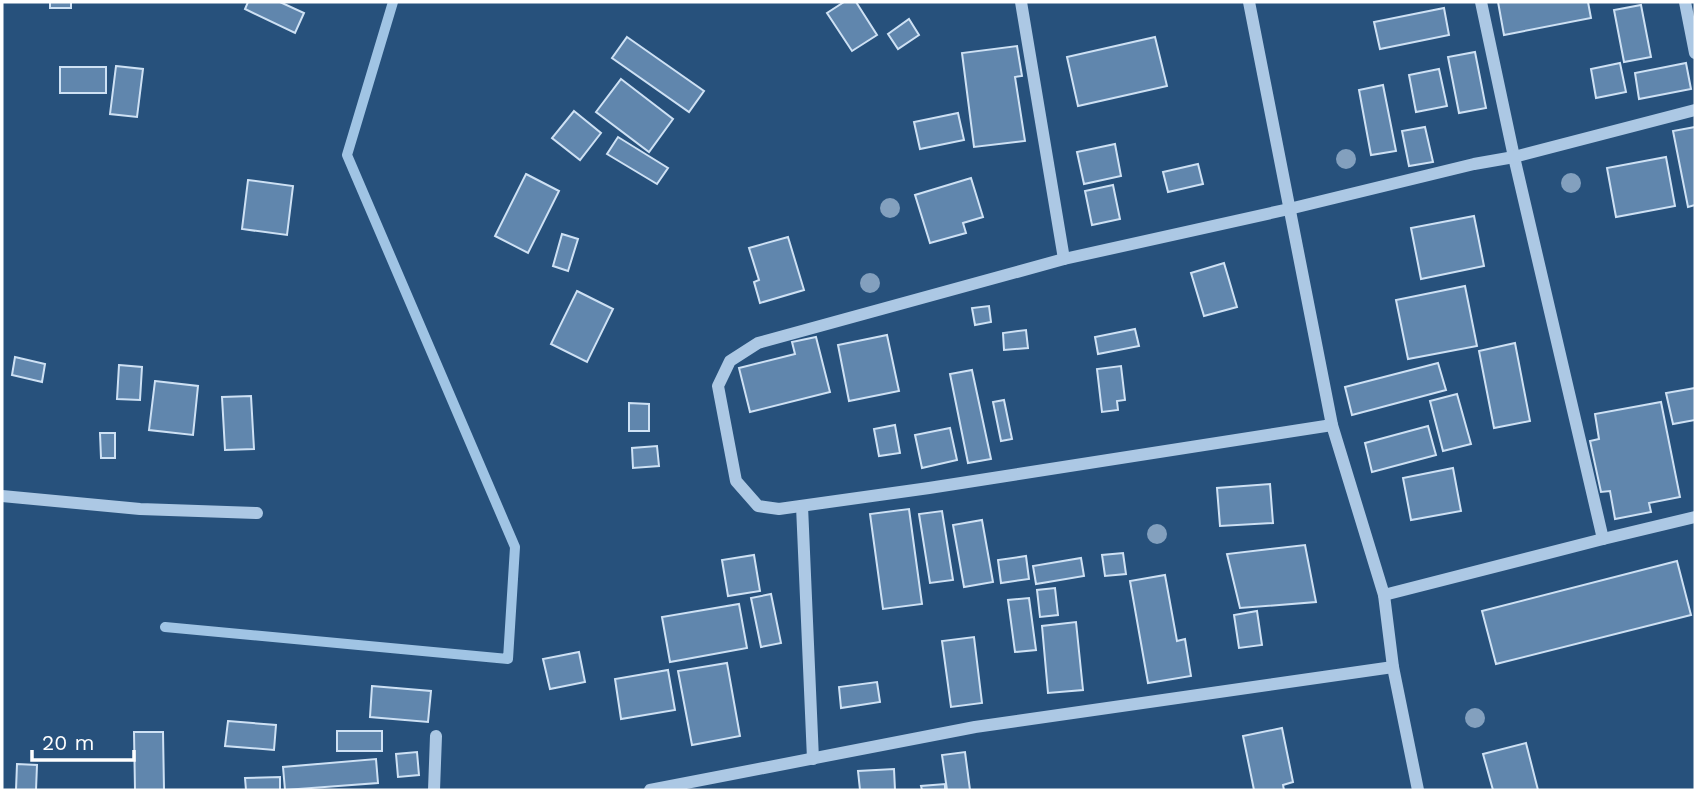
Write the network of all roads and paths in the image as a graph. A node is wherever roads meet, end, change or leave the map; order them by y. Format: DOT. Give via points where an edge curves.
graph roads {
  1 [pos="1021,2"];
  2 [pos="1250,2"];
  3 [pos="1481,2"];
  4 [pos="1685,2"];
  5 [pos="1695,53"];
  6 [pos="1695,110"];
  7 [pos="1514,157"];
  8 [pos="1289,209"];
  9 [pos="1064,259"];
  10 [pos="1332,425"];
  11 [pos="2,496"];
  12 [pos="802,506"];
  13 [pos="257,513"];
  14 [pos="1695,517"];
  15 [pos="1603,539"];
  16 [pos="1384,595"];
  17 [pos="1393,667"];
  18 [pos="436,737"];
  19 [pos="813,759"];
  20 [pos="434,790"];
  21 [pos="650,790"];
  22 [pos="1418,790"];
  1 -- 9 [label="street"];
  2 -- 8 [label="street"];
  3 -- 7 [label="street"];
  4 -- 5 [label="street"];
  6 -- 7 [label="street"];
  7 -- 8 [label="street"];
  7 -- 15 [label="street"];
  8 -- 9 [label="street"];
  8 -- 10 [label="street"];
  9 -- 12 [label="street" via="758,343 730,361 718,386 736,481 758,506"];
  10 -- 12 [label="street"];
  10 -- 16 [label="street"];
  11 -- 13 [label="street" via="139,509"];
  12 -- 19 [label="street"];
  14 -- 15 [label="street"];
  15 -- 16 [label="street"];
  16 -- 17 [label="street"];
  17 -- 19 [label="street" via="975,727"];
  17 -- 22 [label="street"];
  18 -- 20 [label="street"];
  19 -- 21 [label="street"];
}
